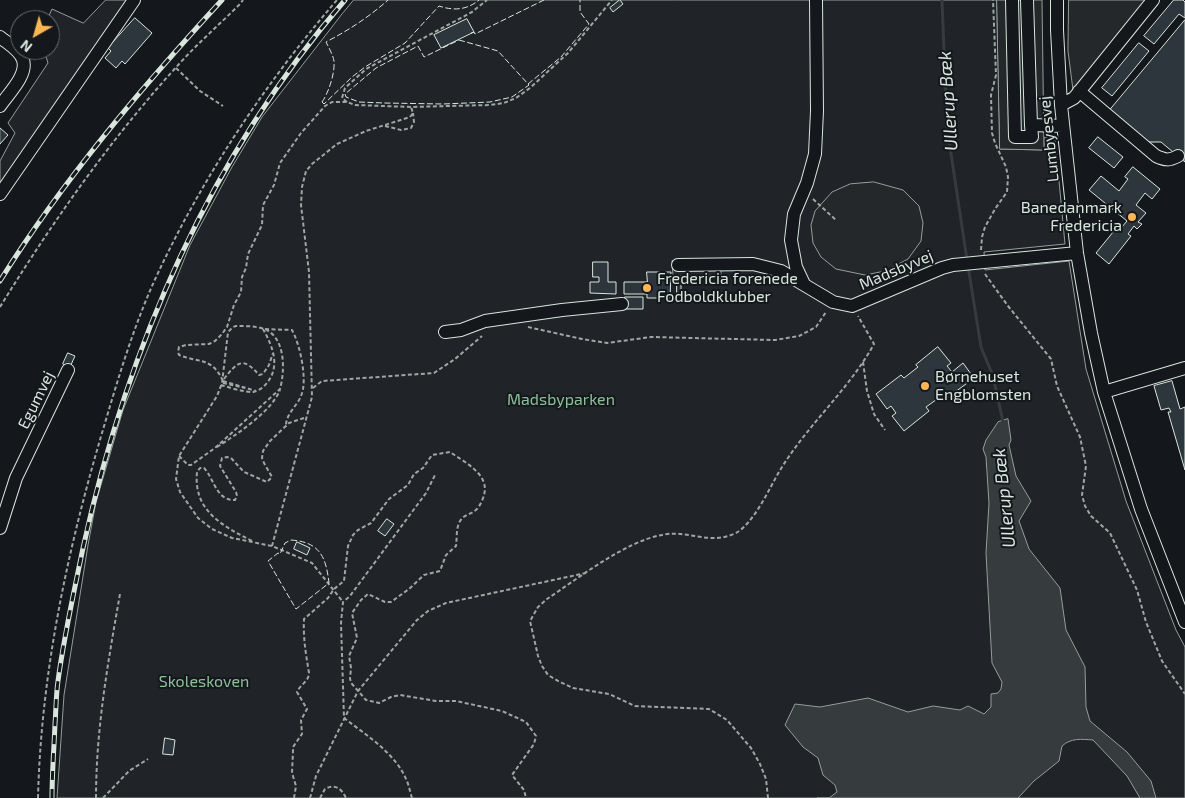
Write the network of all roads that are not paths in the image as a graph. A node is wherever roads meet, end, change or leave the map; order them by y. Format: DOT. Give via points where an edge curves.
graph roads {
  1 [pos="134,0"];
  2 [pos="816,0"];
  3 [pos="1012,0"];
  4 [pos="1027,0"];
  5 [pos="1057,0"];
  6 [pos="1153,0"];
  7 [pos="0,37"];
  8 [pos="1079,91"];
  9 [pos="1061,105"];
  10 [pos="0,106"];
  11 [pos="1031,125"];
  12 [pos="1063,126"];
  13 [pos="1178,156"];
  14 [pos="0,194"];
  15 [pos="1077,253"];
  16 [pos="678,265"];
  17 [pos="805,284"];
  18 [pos="622,304"];
  19 [pos="445,332"];
  20 [pos="1185,368"];
  21 [pos="68,370"];
  22 [pos="1104,392"];
  23 [pos="0,528"];
  24 [pos="1185,622"];
  1 -- 14 [label="street"];
  2 -- 17 [label="street" via="815,154 794,214 791,240 796,267"];
  3 -- 11 [label="street" via="1015,137 1032,136"];
  4 -- 11 [label="street"];
  5 -- 9 [label="street, Lumbyesvej"];
  6 -- 8 [label="street"];
  7 -- 10 [label="street" via="23,59 20,78"];
  8 -- 9 [label="street"];
  8 -- 13 [label="street" via="1156,156 1172,160"];
  9 -- 12 [label="street, Lumbyesvej"];
  11 -- 12 [label="street"];
  12 -- 15 [label="street, Lumbyesvej"];
  15 -- 17 [label="street, Madsbyvej" via="953,265 852,306 833,302"];
  15 -- 22 [label="street, Lumbyesvej"];
  16 -- 17 [label="street, Madsbyvej" via="753,264 781,271"];
  18 -- 19 [label="street" via="485,321"];
  20 -- 22 [label="street"];
  21 -- 23 [label="street, Egumvej" via="16,478"];
  22 -- 24 [label="street, Lumbyesvej" via="1141,509"];
}
